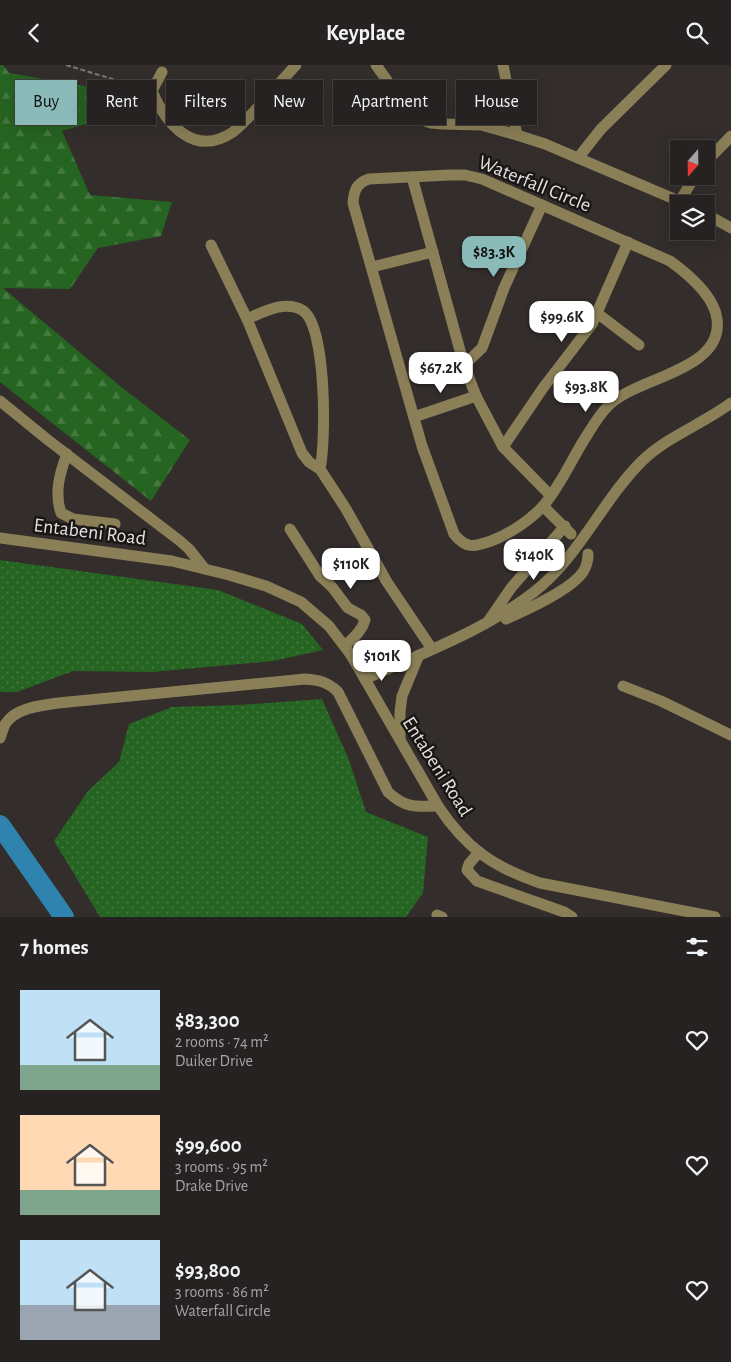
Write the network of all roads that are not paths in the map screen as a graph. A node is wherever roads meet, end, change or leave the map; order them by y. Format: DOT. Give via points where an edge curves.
graph roads {
  1 [pos="296,65"];
  2 [pos="376,65"];
  3 [pos="503,65"];
  4 [pos="666,65"];
  5 [pos="162,72"];
  6 [pos="517,135"];
  7 [pos="731,137"];
  8 [pos="715,153"];
  9 [pos="578,158"];
  10 [pos="412,177"];
  11 [pos="670,197"];
  12 [pos="542,205"];
  13 [pos="715,218"];
  14 [pos="731,228"];
  15 [pos="628,242"];
  16 [pos="211,245"];
  17 [pos="433,252"];
  18 [pos="372,267"];
  19 [pos="597,313"];
  20 [pos="247,319"];
  21 [pos="639,345"];
  22 [pos="464,365"];
  23 [pos="476,396"];
  24 [pos="0,401"];
  25 [pos="731,403"];
  26 [pos="414,417"];
  27 [pos="503,447"];
  28 [pos="67,454"];
  29 [pos="320,469"];
  30 [pos="550,495"];
  31 [pos="543,506"];
  32 [pos="115,524"];
  33 [pos="290,529"];
  34 [pos="0,538"];
  35 [pos="588,554"];
  36 [pos="204,568"];
  37 [pos="487,623"];
  38 [pos="432,649"];
  39 [pos="348,650"];
  40 [pos="416,656"];
  41 [pos="365,679"];
  42 [pos="622,686"];
  43 [pos="731,735"];
  44 [pos="0,738"];
  45 [pos="400,740"];
  46 [pos="438,806"];
  47 [pos="479,852"];
  48 [pos="572,917"];
  49 [pos="714,917"];
  1 -- 5 [label="street" via="243,124 232,133 208,141 186,137 170,123 152,91"];
  2 -- 6 [label="street" via="408,110 420,119 442,125 482,125"];
  3 -- 6 [label="street"];
  4 -- 9 [label="street" via="601,129"];
  6 -- 9 [label="street"];
  7 -- 8 [label="street"];
  9 -- 11 [label="street"];
  10 -- 12 [label="street, Waterfall Circle" via="465,175"];
  10 -- 17 [label="street"];
  10 -- 18 [label="street, Waterfall Circle" via="369,179 357,187 353,203"];
  12 -- 15 [label="street, Waterfall Circle"];
  12 -- 22 [label="street" via="504,288 482,348"];
  13 -- 14 [label="street"];
  15 -- 19 [label="street"];
  15 -- 30 [label="street, Waterfall Circle" via="670,261 695,283 716,311 715,336 695,361 632,389 608,406"];
  16 -- 20 [label="street"];
  17 -- 18 [label="street"];
  17 -- 22 [label="street"];
  18 -- 26 [label="street, Waterfall Circle"];
  19 -- 21 [label="street"];
  19 -- 27 [label="street"];
  20 -- 29 [label="street" via="302,453"];
  20 -- 29 [label="street" via="286,306 305,311 313,326 319,355 324,423"];
  22 -- 23 [label="street"];
  23 -- 26 [label="street"];
  23 -- 27 [label="street"];
  24 -- 28 [label="street"];
  25 -- 37 [label="street" via="662,444 642,461 550,577 514,607"];
  26 -- 31 [label="street, Waterfall Circle" via="454,534 461,542 479,546 496,539 522,524"];
  27 -- 30 [label="street"];
  28 -- 32 [label="street" via="59,477 61,513 73,519"];
  28 -- 36 [label="street" via="180,541"];
  29 -- 38 [label="street"];
  30 -- 31 [label="street, Waterfall Circle"];
  31 -- 37 [label="street" via="568,530 512,588"];
  33 -- 39 [label="street" via="320,576 348,608 365,620"];
  34 -- 36 [label="street, Entabeni Road"];
  35 -- 37 [label="street" via="588,563 582,574 568,586 512,617"];
  36 -- 39 [label="street, Entabeni Road" via="266,586 301,602 330,626"];
  37 -- 38 [label="street"];
  38 -- 40 [label="street"];
  39 -- 40 [label="street"];
  39 -- 41 [label="street, Entabeni Road"];
  40 -- 41 [label="street"];
  40 -- 45 [label="street" via="402,695"];
  41 -- 45 [label="street, Entabeni Road"];
  42 -- 43 [label="street"];
  44 -- 46 [label="street" via="6,723 15,714 29,708 142,694 318,680 338,692 388,791 396,800 415,807"];
  45 -- 46 [label="street, Entabeni Road"];
  46 -- 47 [label="street, Entabeni Road" via="464,840"];
  47 -- 48 [label="street" via="467,870 477,881"];
  47 -- 49 [label="street, Entabeni Road" via="514,874 540,883"];
}
